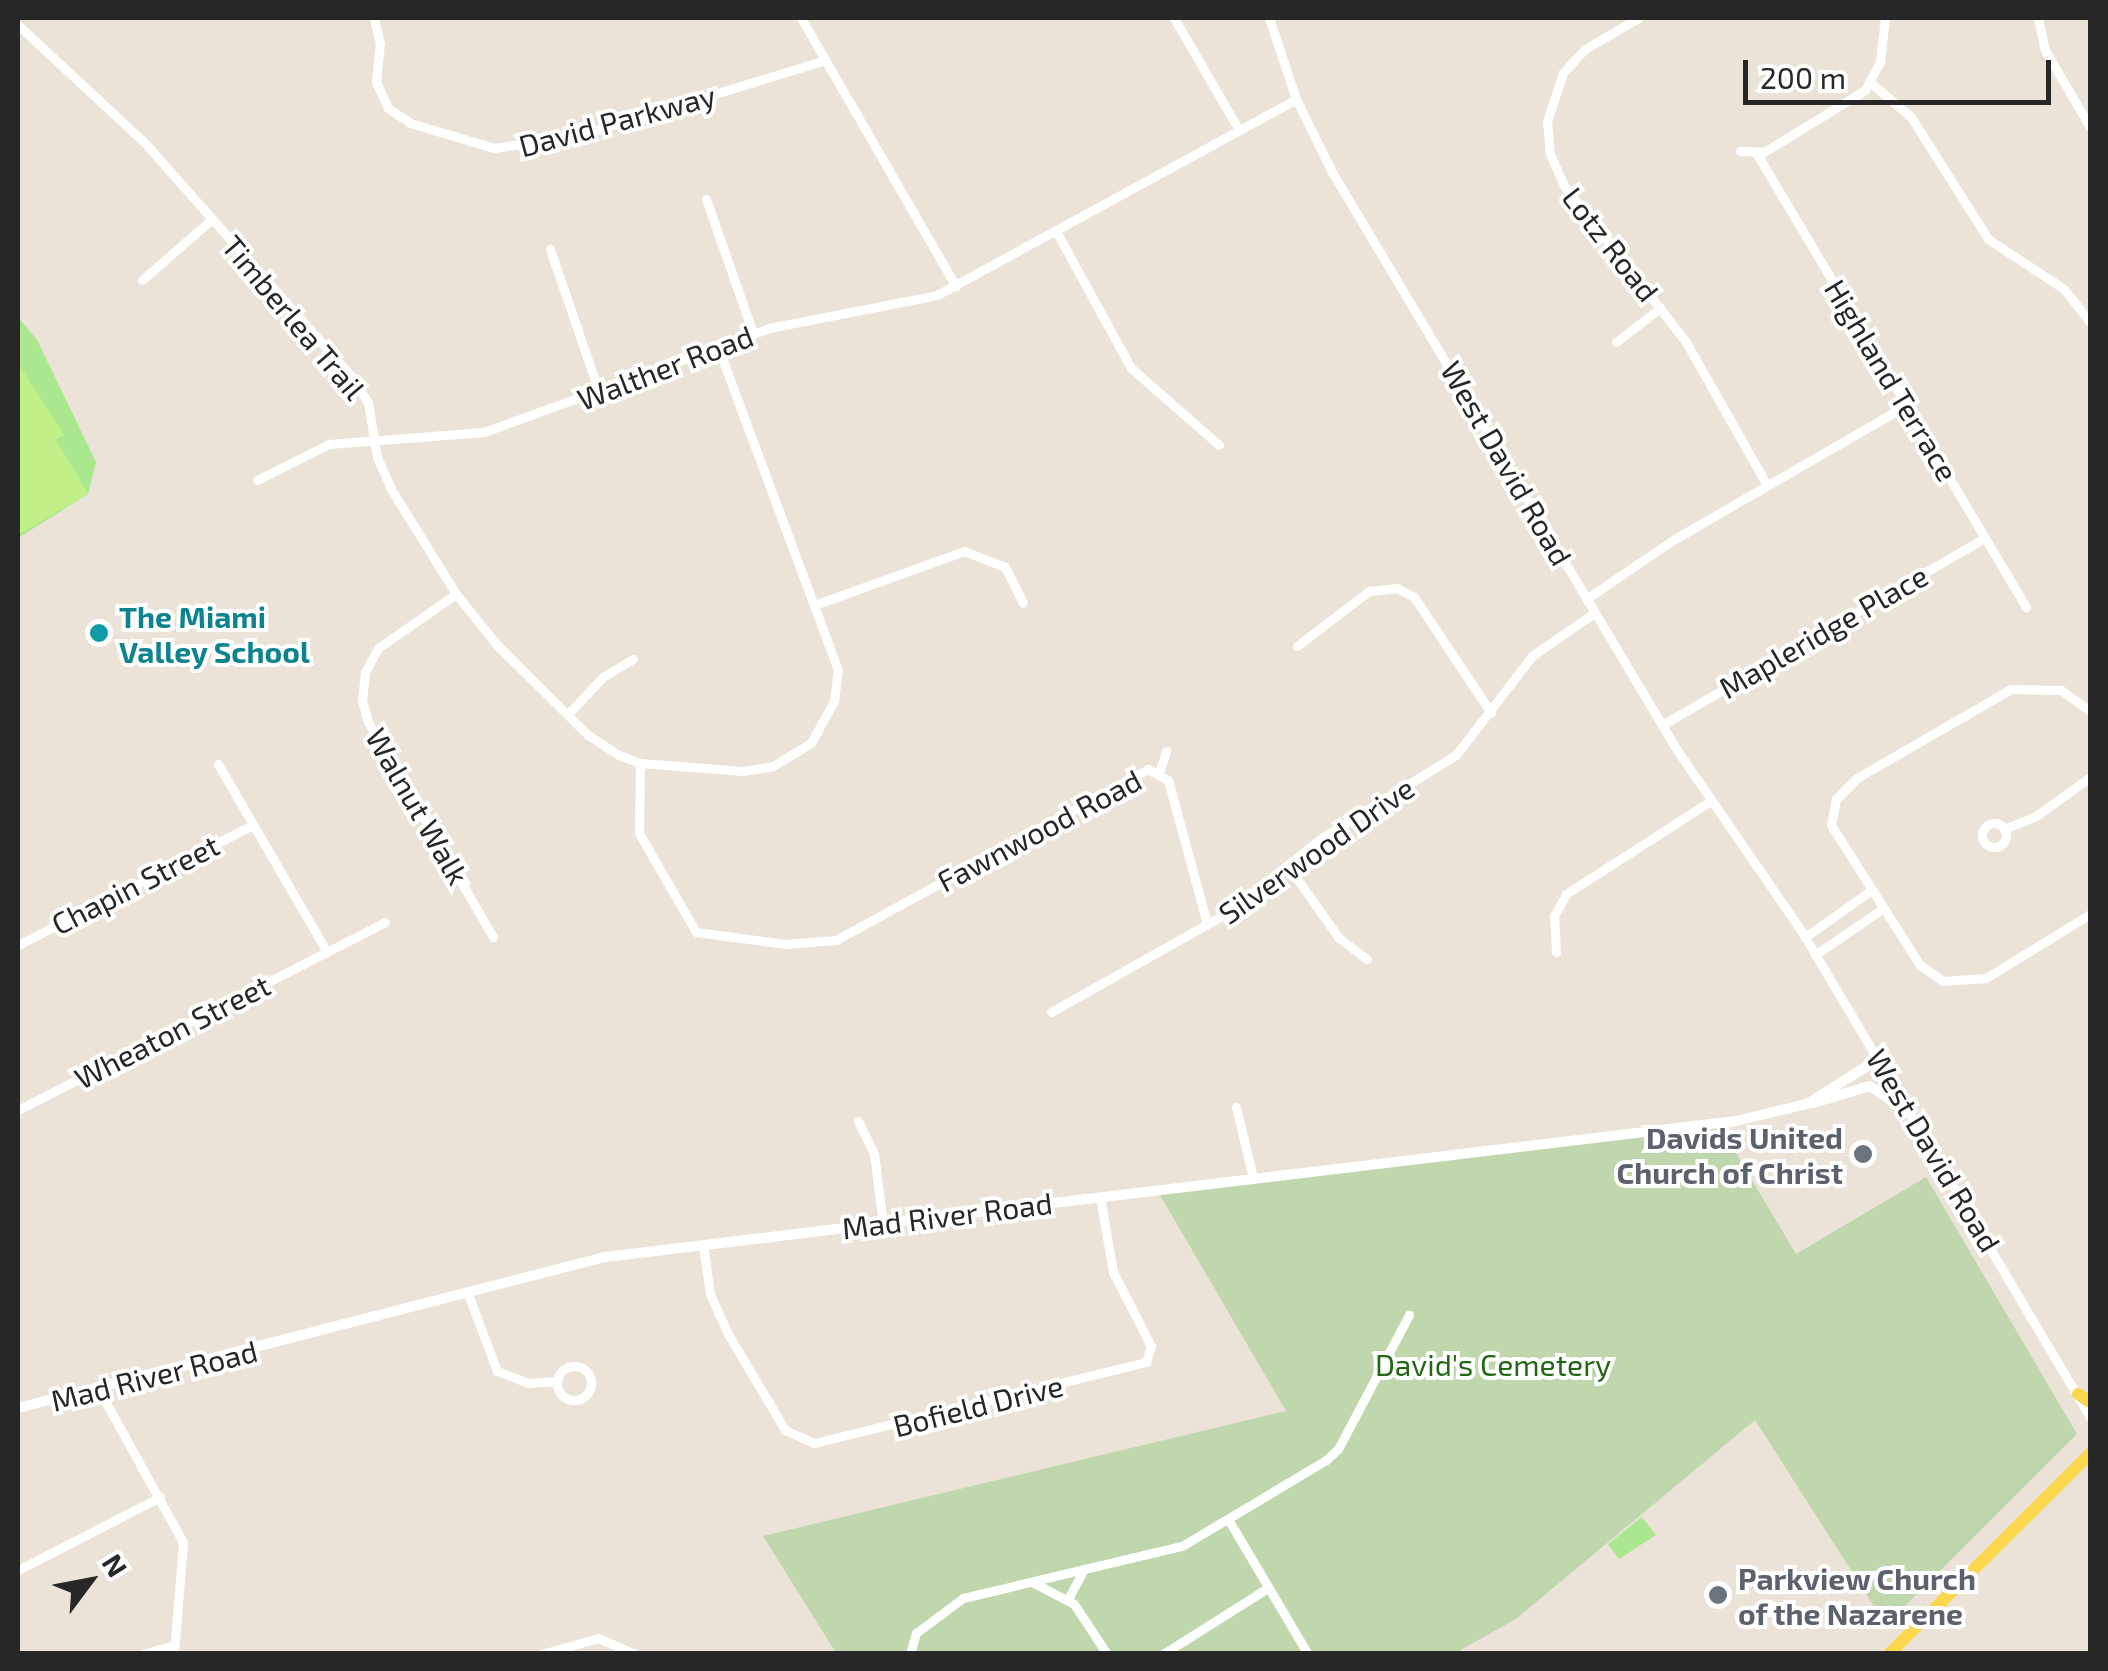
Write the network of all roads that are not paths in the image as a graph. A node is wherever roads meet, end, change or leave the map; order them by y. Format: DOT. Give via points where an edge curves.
graph roads {
  1 [pos="374,18"];
  2 [pos="801,18"];
  3 [pos="1174,18"];
  4 [pos="1270,18"];
  5 [pos="1638,18"];
  6 [pos="1885,18"];
  7 [pos="2038,18"];
  8 [pos="18,24"];
  9 [pos="826,60"];
  10 [pos="1871,83"];
  11 [pos="1296,99"];
  12 [pos="2090,128"];
  13 [pos="1239,130"];
  14 [pos="1740,151"];
  15 [pos="1757,154"];
  16 [pos="706,199"];
  17 [pos="212,219"];
  18 [pos="1056,231"];
  19 [pos="550,249"];
  20 [pos="142,280"];
  21 [pos="956,286"];
  22 [pos="1660,308"];
  23 [pos="2090,322"];
  24 [pos="753,333"];
  25 [pos="1616,342"];
  26 [pos="718,346"];
  27 [pos="599,392"];
  28 [pos="1907,405"];
  29 [pos="374,438"];
  30 [pos="1219,445"];
  31 [pos="256,480"];
  32 [pos="1766,485"];
  33 [pos="1986,538"];
  34 [pos="456,594"];
  35 [pos="1586,599"];
  36 [pos="1023,603"];
  37 [pos="817,604"];
  38 [pos="2026,607"];
  39 [pos="1594,613"];
  40 [pos="1297,646"];
  41 [pos="633,659"];
  42 [pos="2090,711"];
  43 [pos="1491,713"];
  44 [pos="568,714"];
  45 [pos="1662,725"];
  46 [pos="1166,752"];
  47 [pos="640,763"];
  48 [pos="218,764"];
  49 [pos="1160,770"];
  50 [pos="2090,777"];
  51 [pos="1710,802"];
  52 [pos="253,825"];
  53 [pos="2004,829"];
  54 [pos="1288,866"];
  55 [pos="1870,892"];
  56 [pos="1882,910"];
  57 [pos="2090,914"];
  58 [pos="385,922"];
  59 [pos="1208,924"];
  60 [pos="494,937"];
  61 [pos="1805,937"];
  62 [pos="18,944"];
  63 [pos="327,952"];
  64 [pos="1556,952"];
  65 [pos="1815,954"];
  66 [pos="1367,959"];
  67 [pos="1051,1012"];
  68 [pos="1877,1060"];
  69 [pos="1807,1104"];
  70 [pos="1236,1107"];
  71 [pos="18,1110"];
  72 [pos="1909,1112"];
  73 [pos="858,1121"];
  74 [pos="1253,1178"];
  75 [pos="1100,1197"];
  76 [pos="882,1224"];
  77 [pos="703,1245"];
  78 [pos="468,1294"];
  79 [pos="1409,1315"];
  80 [pos="557,1381"];
  81 [pos="99,1390"];
  82 [pos="2084,1398"];
  83 [pos="18,1408"];
  84 [pos="2090,1416"];
  85 [pos="2090,1454"];
  86 [pos="160,1497"];
  87 [pos="1228,1519"];
  88 [pos="18,1570"];
  89 [pos="1083,1571"];
  90 [pos="1032,1582"];
  91 [pos="1268,1588"];
  92 [pos="1068,1599"];
  93 [pos="174,1649"];
  94 [pos="1306,1651"];
  95 [pos="143,1654"];
  96 [pos="542,1654"];
  97 [pos="635,1654"];
  98 [pos="910,1654"];
  99 [pos="1106,1654"];
  100 [pos="1163,1654"];
  101 [pos="1889,1654"];
  1 -- 9 [label="street, David Parkway" via="380,32 376,82 388,108 410,123 494,148 577,136"];
  2 -- 9 [label="street"];
  3 -- 13 [label="street"];
  4 -- 11 [label="street, West David Road"];
  5 -- 22 [label="street, Lotz Road" via="1570,64 1550,103 1548,141 1565,187"];
  6 -- 10 [label="street"];
  7 -- 12 [label="street" via="2045,50"];
  8 -- 17 [label="street, Timberlea Trail" via="145,143"];
  9 -- 21 [label="street"];
  10 -- 15 [label="street" via="1830,117"];
  10 -- 23 [label="street" via="1911,117 1988,239 2064,289"];
  11 -- 13 [label="street"];
  11 -- 35 [label="street, West David Road" via="1332,172"];
  13 -- 18 [label="street"];
  14 -- 15 [label="street"];
  15 -- 28 [label="street, Highland Terrace"];
  16 -- 24 [label="street"];
  17 -- 20 [label="street"];
  17 -- 29 [label="street, Timberlea Trail" via="353,378 368,403"];
  18 -- 21 [label="street"];
  18 -- 30 [label="street" via="1131,368"];
  19 -- 27 [label="street"];
  21 -- 24 [label="street, Walther Road"];
  22 -- 25 [label="street"];
  22 -- 32 [label="street, Lotz Road" via="1700,364"];
  24 -- 26 [label="street, Walther Road"];
  26 -- 27 [label="street, Walther Road"];
  26 -- 37 [label="street, Timberlea Trail"];
  27 -- 29 [label="street, Walther Road" via="484,432"];
  28 -- 32 [label="street"];
  28 -- 33 [label="street, Highland Terrace"];
  29 -- 31 [label="street, Walther Road" via="329,444"];
  29 -- 34 [label="street, Timberlea Trail" via="380,468"];
  32 -- 35 [label="street"];
  33 -- 38 [label="street, Highland Terrace"];
  33 -- 45 [label="street, Mapleridge Place"];
  34 -- 44 [label="street, Timberlea Trail"];
  34 -- 60 [label="street, Walnut Walk" via="378,648 365,672 362,700 368,722"];
  35 -- 39 [label="street, West David Road"];
  36 -- 37 [label="street" via="1005,567 964,551"];
  37 -- 47 [label="street, Timberlea Trail" via="838,685 811,743 757,770"];
  39 -- 43 [label="street, Silverwood Drive" via="1540,648"];
  39 -- 45 [label="street, West David Road"];
  40 -- 43 [label="street" via="1369,591 1398,588 1414,598"];
  41 -- 44 [label="street" via="602,677"];
  42 -- 55 [label="street" via="2061,690 2018,687 1844,788 1832,812 1832,834"];
  43 -- 54 [label="street, Silverwood Drive" via="1456,756"];
  44 -- 47 [label="street, Timberlea Trail" via="602,746"];
  45 -- 51 [label="street, West David Road"];
  46 -- 49 [label="street"];
  47 -- 49 [label="street, Fawnwood Road" via="639,834 692,929 786,944 828,942 1142,771"];
  48 -- 52 [label="street"];
  49 -- 59 [label="street, Fawnwood Road"];
  50 -- 53 [label="street"];
  51 -- 61 [label="street, West David Road"];
  51 -- 64 [label="street" via="1566,894 1554,916"];
  52 -- 62 [label="street, Chapin Street"];
  52 -- 63 [label="street"];
  54 -- 59 [label="street, Silverwood Drive"];
  54 -- 66 [label="street" via="1339,938"];
  55 -- 56 [label="street"];
  55 -- 61 [label="street"];
  56 -- 57 [label="street" via="1930,976 1956,984 1986,978"];
  56 -- 65 [label="street"];
  58 -- 63 [label="street, Wheaton Street"];
  59 -- 67 [label="street, Silverwood Drive"];
  61 -- 65 [label="street, West David Road"];
  63 -- 71 [label="street, Wheaton Street"];
  65 -- 68 [label="street, West David Road"];
  68 -- 69 [label="street, Mad River Road"];
  68 -- 72 [label="street, West David Road"];
  69 -- 72 [label="street" via="1870,1086"];
  69 -- 74 [label="street, Mad River Road" via="1736,1121"];
  70 -- 74 [label="street"];
  72 -- 82 [label="street, West David Road"];
  73 -- 76 [label="street" via="874,1154"];
  74 -- 75 [label="street, Mad River Road"];
  75 -- 76 [label="street, Mad River Road"];
  75 -- 77 [label="street, Bofield Drive" via="1113,1272 1151,1346 1150,1358 828,1442 803,1442 784,1430 715,1309"];
  76 -- 77 [label="street, Mad River Road"];
  77 -- 78 [label="street, Mad River Road" via="582,1262"];
  78 -- 80 [label="street" via="498,1371 529,1383"];
  78 -- 81 [label="street, Mad River Road"];
  79 -- 87 [label="street" via="1338,1449"];
  81 -- 83 [label="street, Mad River Road"];
  81 -- 86 [label="street"];
  82 -- 84 [label="street, West David Road"];
  85 -- 101 [label="main road"];
  86 -- 88 [label="street"];
  86 -- 93 [label="street" via="184,1553"];
  87 -- 89 [label="street" via="1182,1546"];
  87 -- 91 [label="street"];
  89 -- 90 [label="street"];
  89 -- 92 [label="street"];
  90 -- 92 [label="street"];
  90 -- 98 [label="street" via="947,1606 916,1633"];
  91 -- 94 [label="street"];
  91 -- 100 [label="street"];
  92 -- 99 [label="street"];
  93 -- 95 [label="street"];
  96 -- 97 [label="street" via="593,1638"];
}
